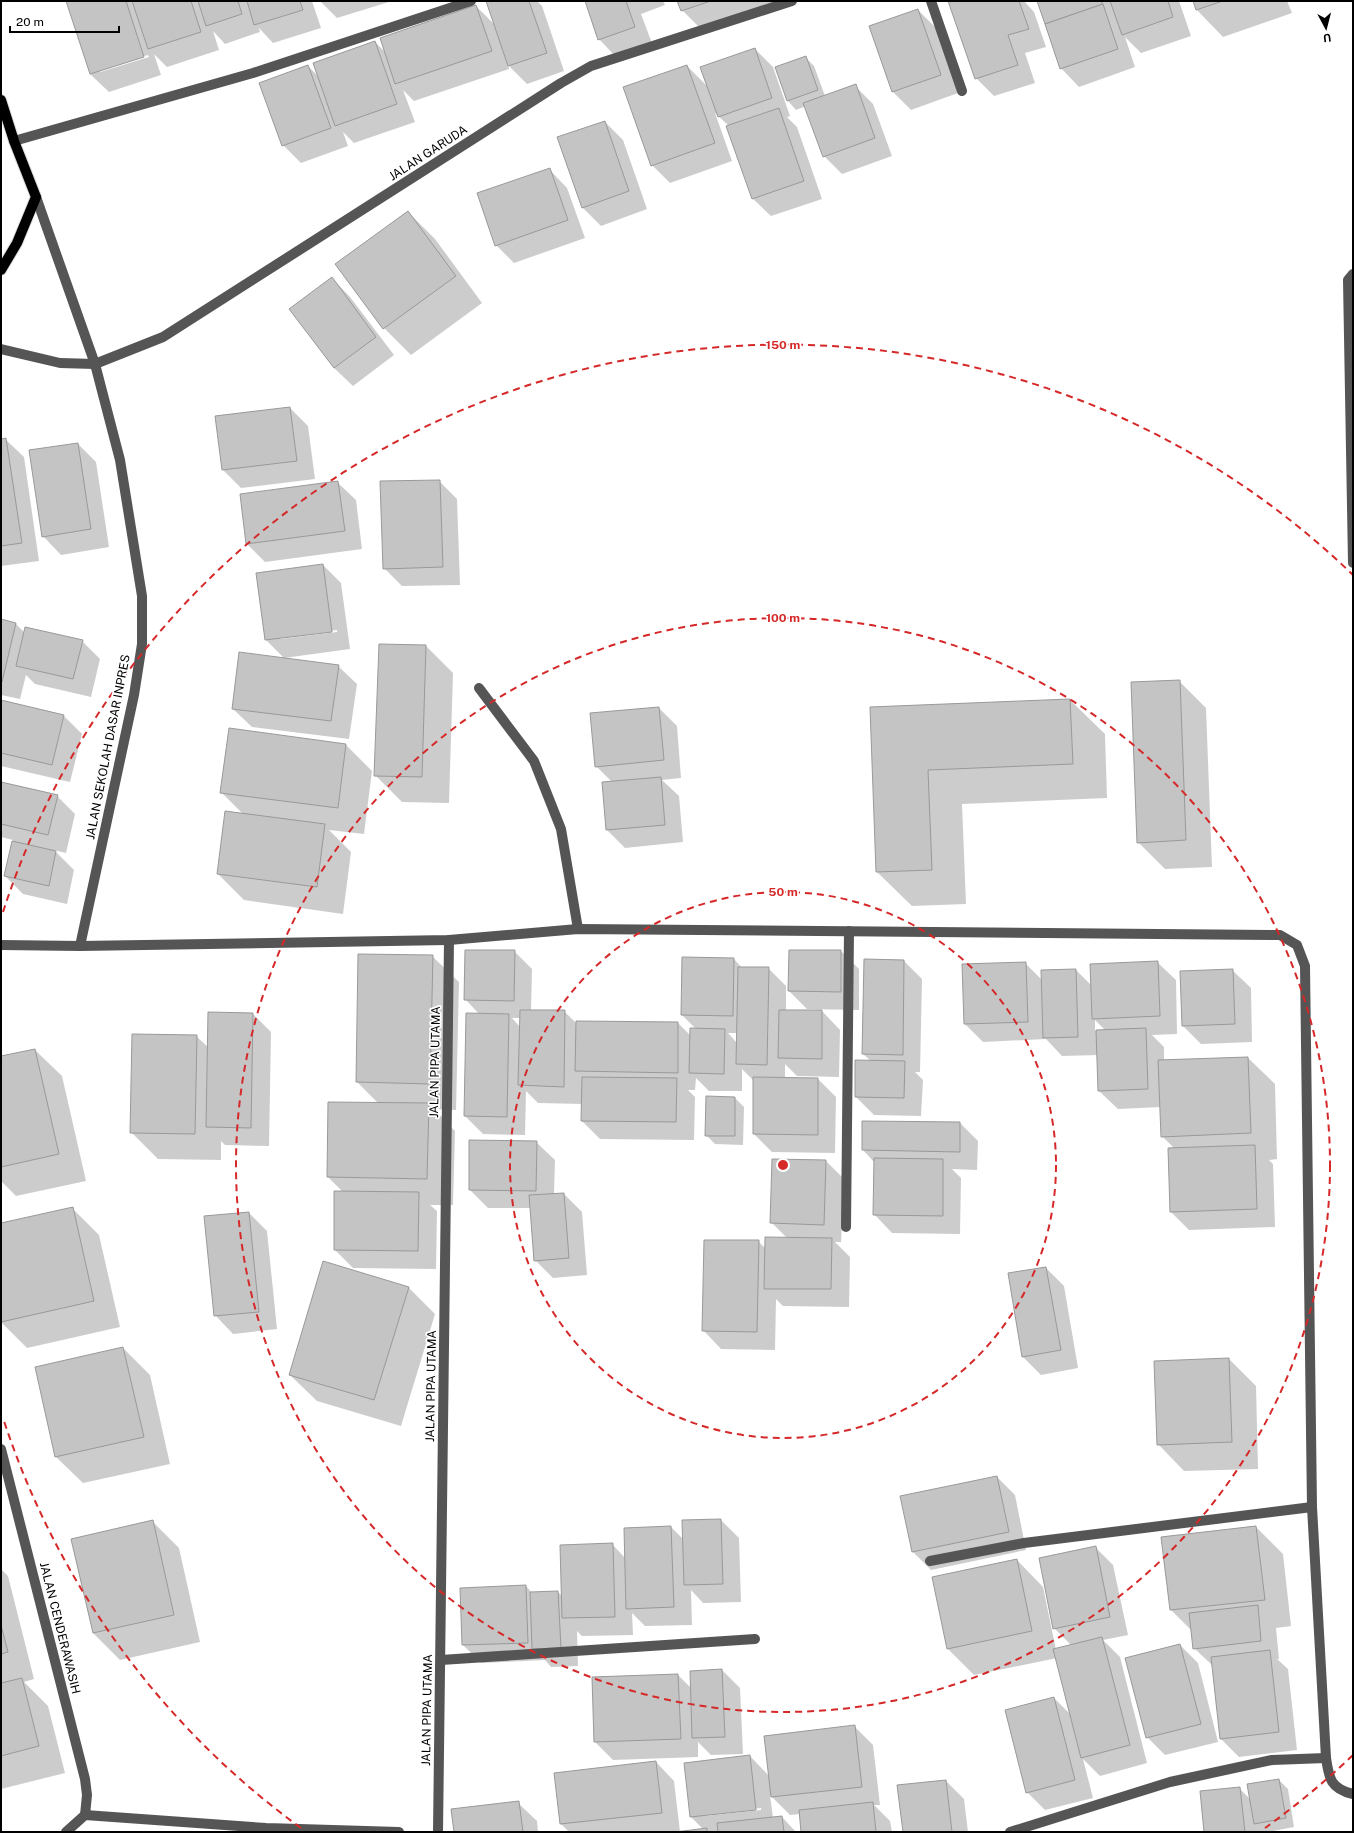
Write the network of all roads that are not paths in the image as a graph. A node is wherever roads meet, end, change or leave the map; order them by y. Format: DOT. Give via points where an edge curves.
graph roads {
  1 [pos="471,1"];
  2 [pos="792,1"];
  3 [pos="931,1"];
  4 [pos="962,91"];
  5 [pos="1,100"];
  6 [pos="14,141"];
  7 [pos="36,197"];
  8 [pos="1,270"];
  9 [pos="1353,274"];
  10 [pos="1,349"];
  11 [pos="95,364"];
  12 [pos="1353,563"];
  13 [pos="480,688"];
  14 [pos="578,929"];
  15 [pos="849,931"];
  16 [pos="449,940"];
  17 [pos="1,945"];
  18 [pos="80,946"];
  19 [pos="846,1227"];
  20 [pos="1,1449"];
  21 [pos="1312,1507"];
  22 [pos="930,1561"];
  23 [pos="755,1639"];
  24 [pos="441,1660"];
  25 [pos="1326,1758"];
  26 [pos="1353,1794"];
  27 [pos="85,1814"];
  28 [pos="66,1832"];
  29 [pos="399,1832"];
  30 [pos="438,1832"];
  31 [pos="1010,1832"];
  1 -- 6 [label="street" via="253,73"];
  2 -- 11 [label="street, JALAN GARUDA" via="591,66 163,337"];
  3 -- 4 [label="street"];
  5 -- 6 [label="main road"];
  6 -- 7 [label="main road"];
  7 -- 8 [label="main road" via="17,244"];
  7 -- 11 [label="street, JALAN SEKOLAH DASAR INPRES"];
  9 -- 12 [label="street" via="1348,280"];
  10 -- 11 [label="street" via="60,363"];
  11 -- 18 [label="street, JALAN SEKOLAH DASAR INPRES" via="120,460 142,596 142,644 134,696"];
  13 -- 14 [label="street" via="534,761 561,829"];
  14 -- 15 [label="street"];
  14 -- 16 [label="street"];
  15 -- 19 [label="street"];
  15 -- 21 [label="street" via="1280,935 1297,946 1305,966"];
  16 -- 18 [label="street"];
  16 -- 24 [label="street, JALAN PIPA UTAMA"];
  17 -- 18 [label="street"];
  20 -- 27 [label="street, JALAN CENDERAWASIH" via="85,1779"];
  21 -- 22 [label="street" via="1024,1543"];
  21 -- 25 [label="street"];
  23 -- 24 [label="street"];
  24 -- 30 [label="street, JALAN PIPA UTAMA"];
  25 -- 26 [label="street" via="1328,1776 1336,1787"];
  25 -- 31 [label="street" via="1272,1760 1170,1782"];
  27 -- 28 [label="street"];
  27 -- 29 [label="street" via="266,1828"];
}
